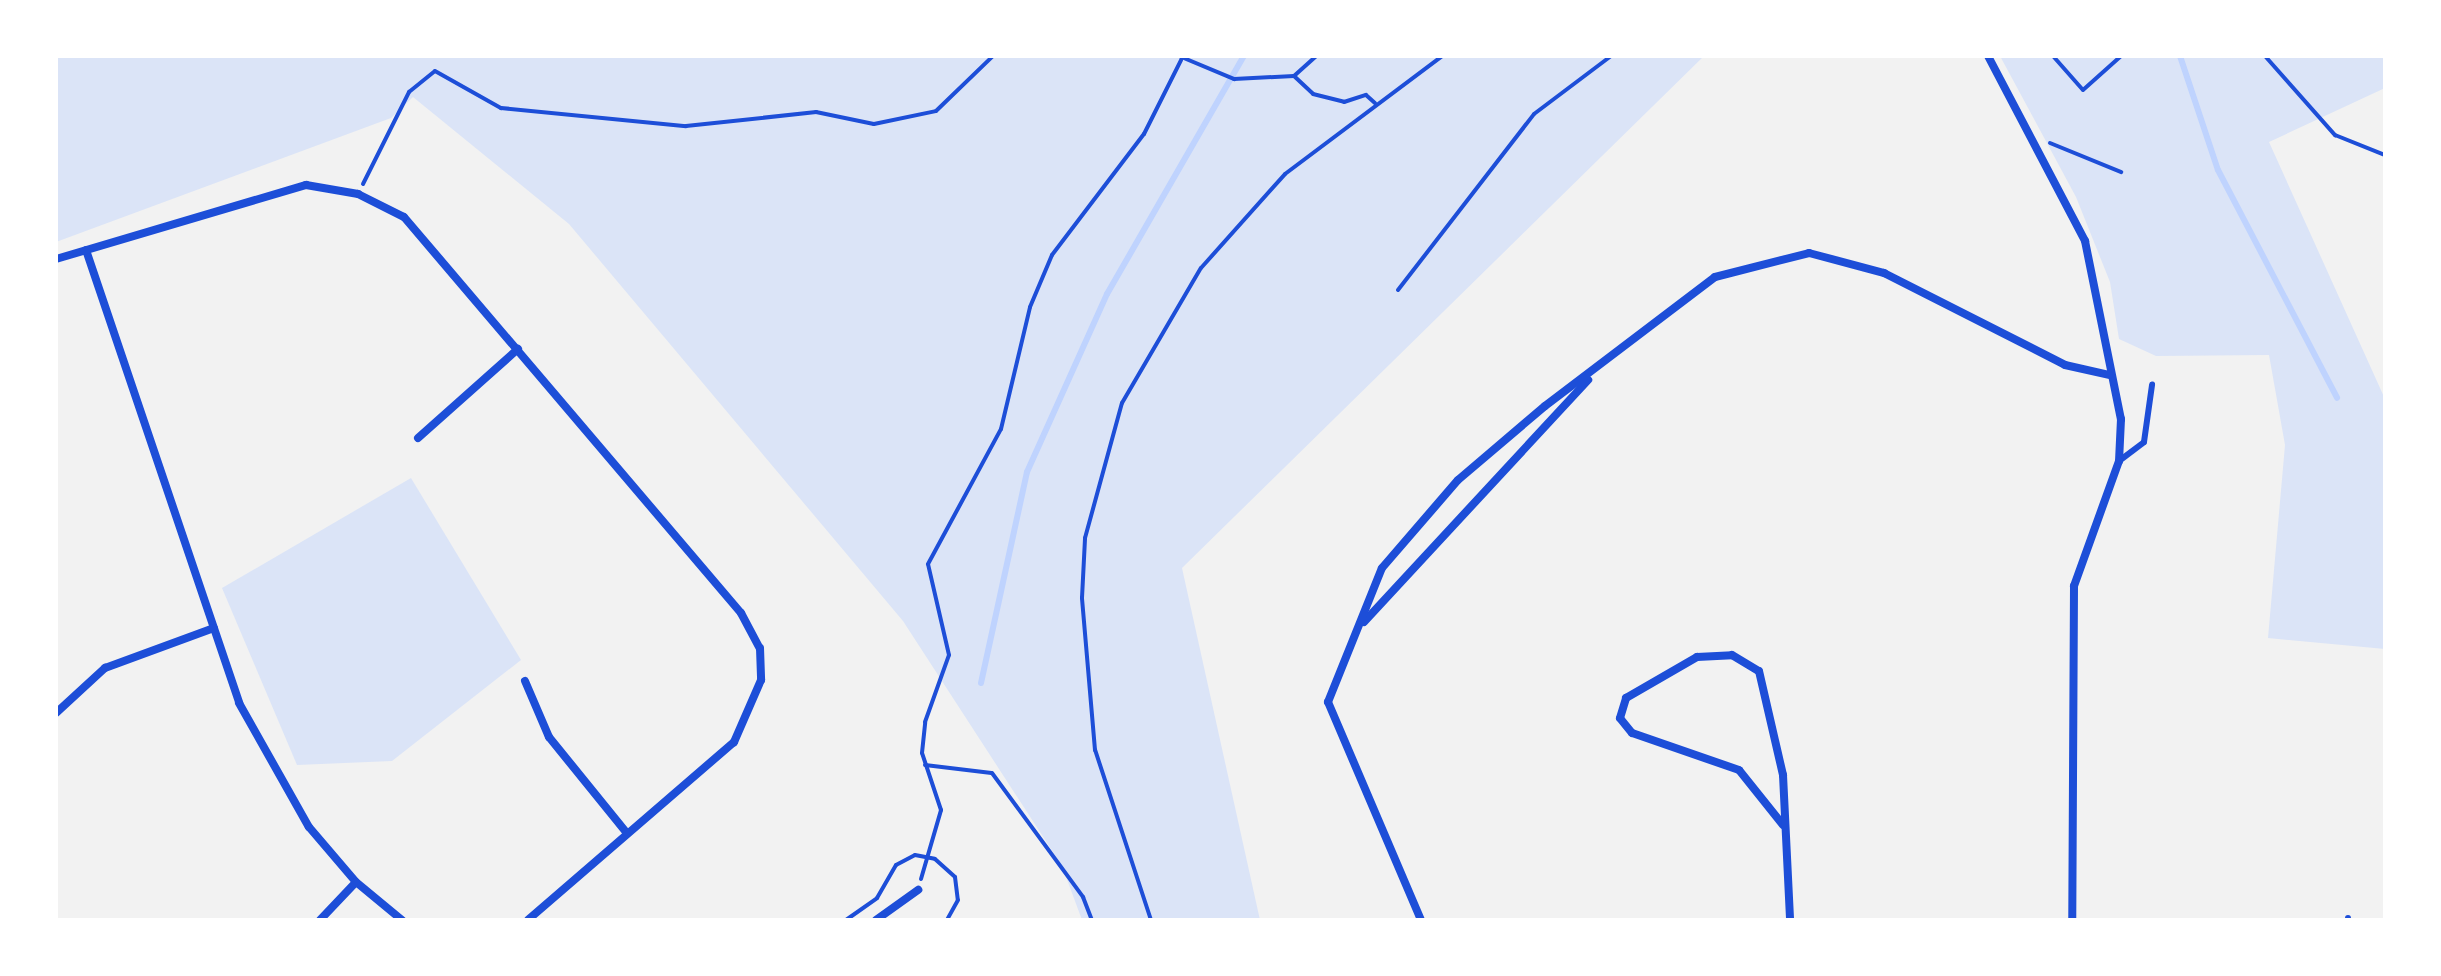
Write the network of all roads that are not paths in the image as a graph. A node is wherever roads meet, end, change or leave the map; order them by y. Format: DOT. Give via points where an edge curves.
graph roads {
  1 [pos="1988,56"];
  2 [pos="86,250"];
  3 [pos="56,259"];
  4 [pos="518,349"];
  5 [pos="2109,375"];
  6 [pos="1591,376"];
  7 [pos="2152,385"];
  8 [pos="418,438"];
  9 [pos="2119,461"];
  10 [pos="1360,626"];
  11 [pos="214,628"];
  12 [pos="525,681"];
  13 [pos="56,713"];
  14 [pos="1783,825"];
  15 [pos="626,832"];
  16 [pos="356,882"];
  17 [pos="918,890"];
  18 [pos="320,920"];
  19 [pos="402,920"];
  20 [pos="528,920"];
  21 [pos="876,920"];
  22 [pos="1421,920"];
  23 [pos="1790,920"];
  24 [pos="2072,920"];
  1 -- 5 [label="street" via="2085,241"];
  2 -- 3 [label="street"];
  2 -- 4 [label="street" via="264,192 306,185 358,194 404,217"];
  2 -- 11 [label="street"];
  4 -- 8 [label="street"];
  4 -- 15 [label="street" via="741,613 760,648 754,710 734,742"];
  5 -- 6 [label="street" via="2065,365 1884,273 1809,253 1715,277"];
  5 -- 9 [label="street" via="2121,419"];
  6 -- 10 [label="street"];
  6 -- 10 [label="street" via="1536,413 1419,520 1382,568"];
  7 -- 9 [label="lane" via="2144,442"];
  9 -- 24 [label="street" via="2074,586"];
  10 -- 22 [label="street" via="1329,712"];
  11 -- 13 [label="street" via="105,668"];
  11 -- 16 [label="street" via="267,760"];
  12 -- 15 [label="street" via="549,737"];
  14 -- 14 [label="street" via="1739,770 1632,733 1620,718 1626,698 1697,657 1732,655 1749,664 1767,688 1776,721"];
  14 -- 23 [label="street"];
  15 -- 20 [label="street"];
  16 -- 18 [label="street"];
  16 -- 19 [label="street"];
  17 -- 21 [label="street"];
}
